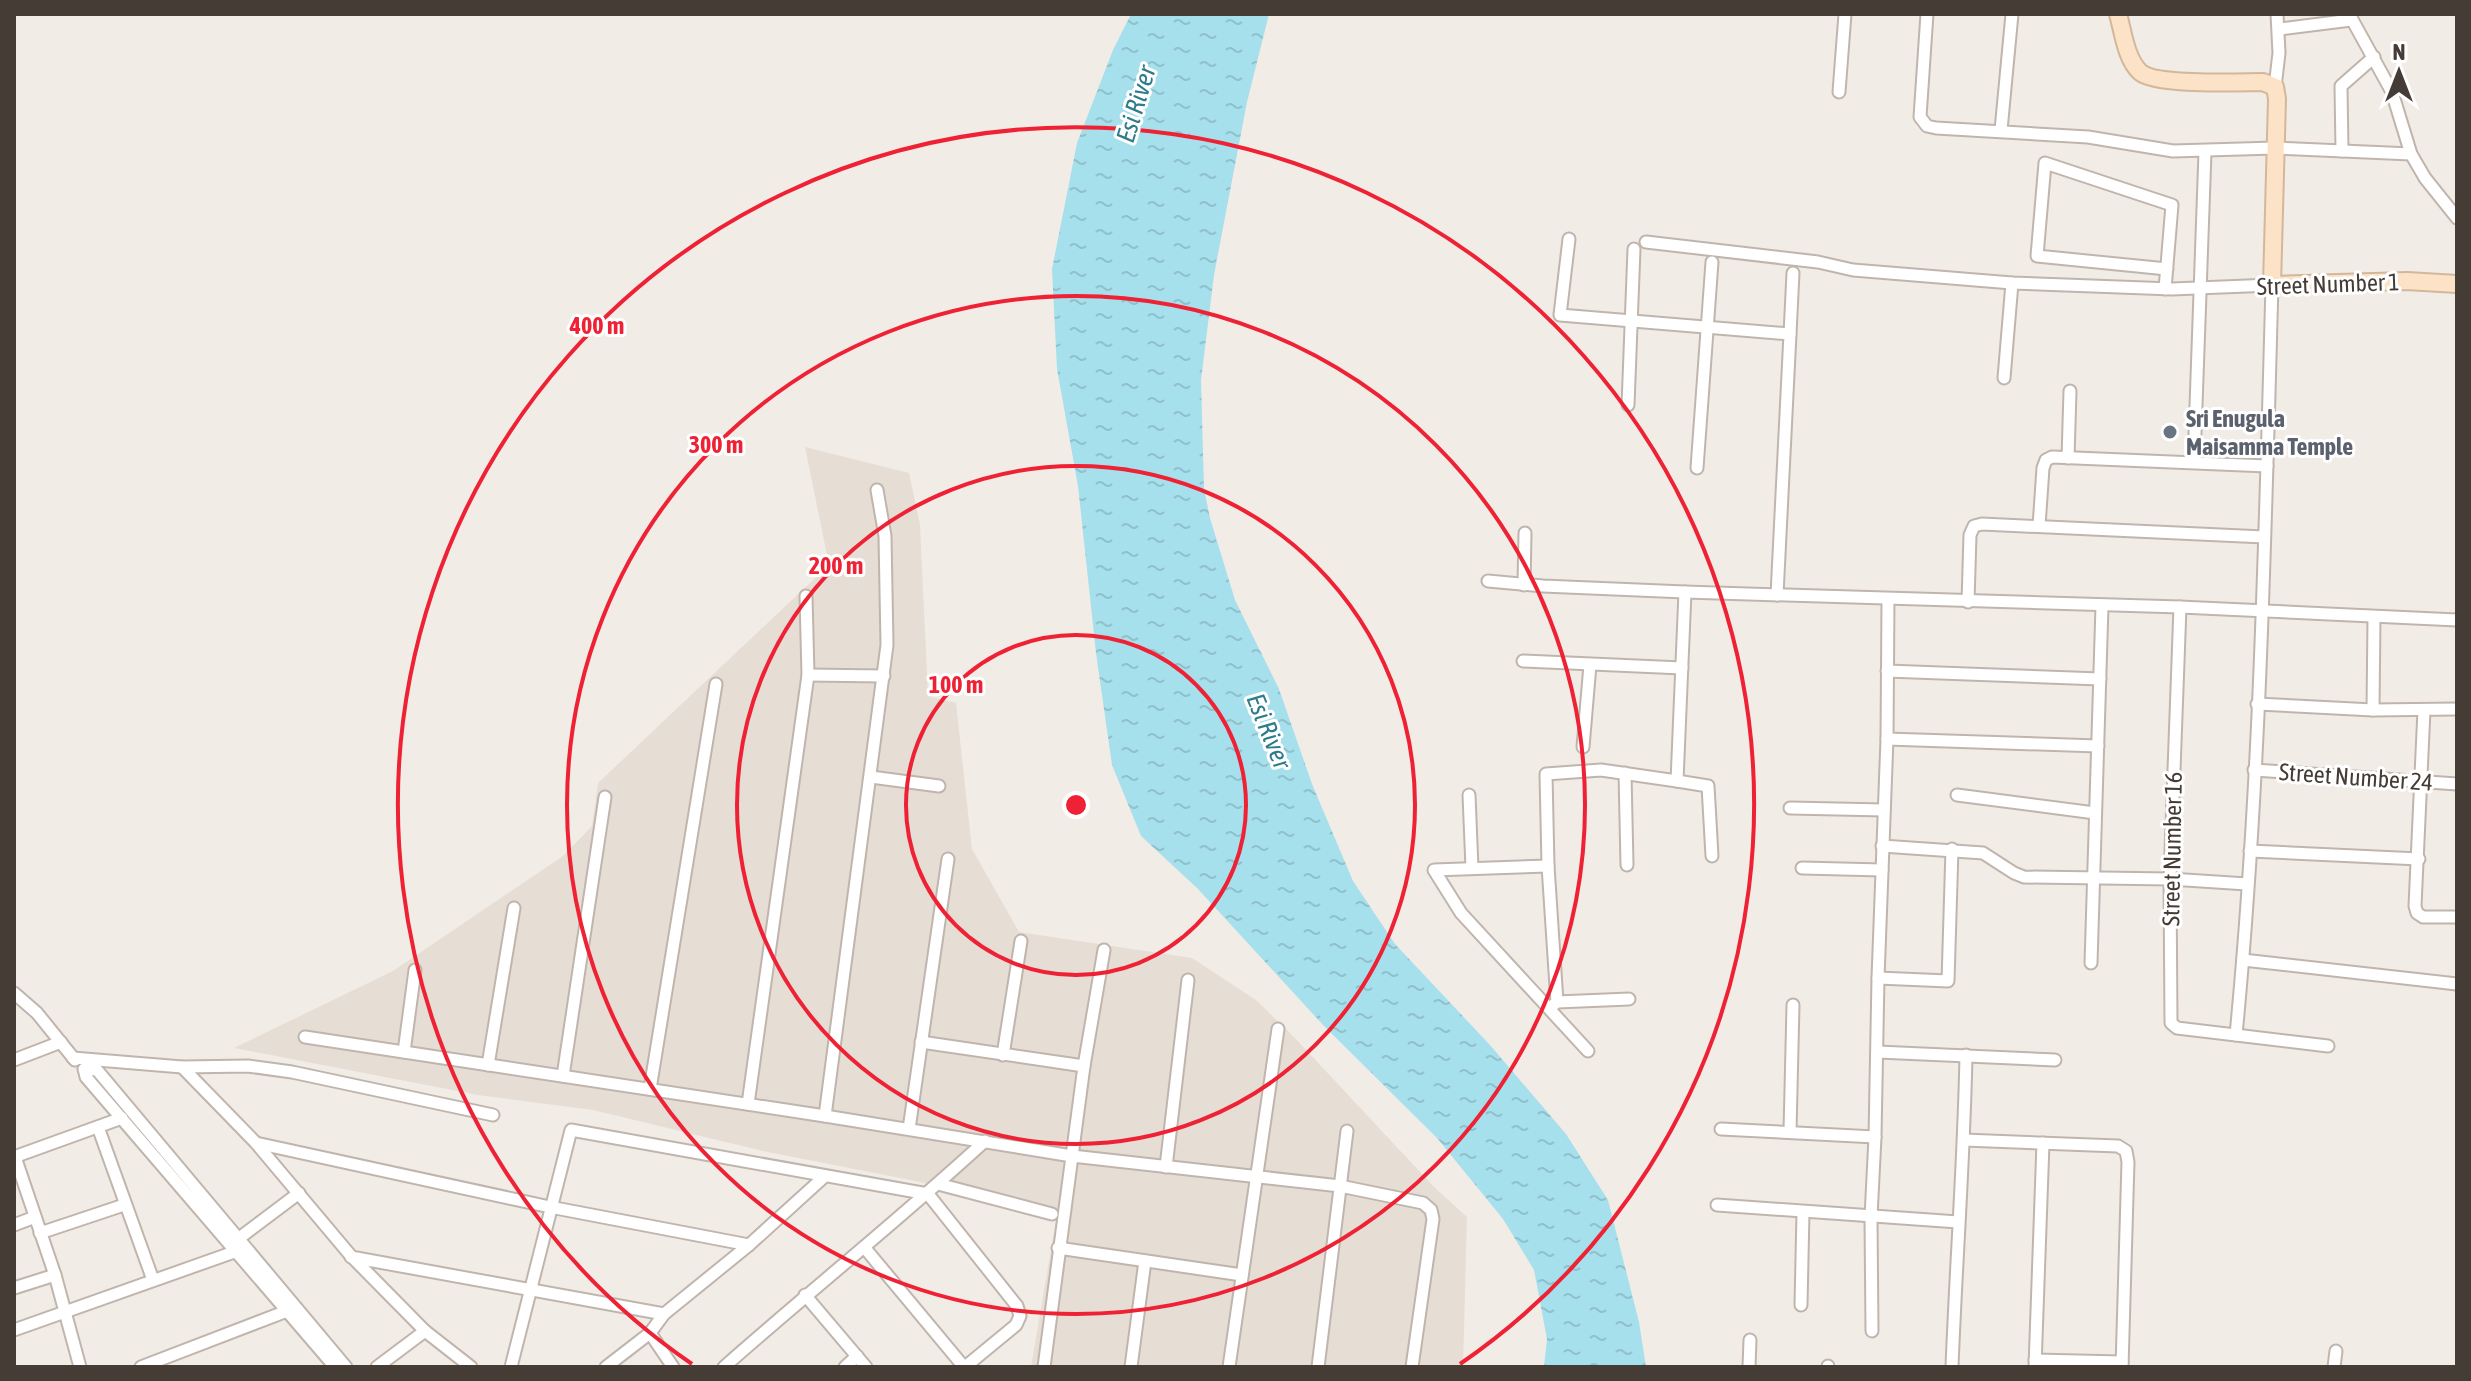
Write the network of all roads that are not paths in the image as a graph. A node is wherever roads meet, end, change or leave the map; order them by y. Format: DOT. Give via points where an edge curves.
graph roads {
  1 [pos="1845,14"];
  2 [pos="1927,14"];
  3 [pos="2012,14"];
  4 [pos="2118,14"];
  5 [pos="2277,14"];
  6 [pos="2350,17"];
  7 [pos="2280,29"];
  8 [pos="2374,57"];
  9 [pos="2275,87"];
  10 [pos="1839,92"];
  11 [pos="2001,130"];
  12 [pos="2275,148"];
  13 [pos="2342,151"];
  14 [pos="2205,152"];
  15 [pos="2411,154"];
  16 [pos="2457,218"];
  17 [pos="1569,239"];
  18 [pos="1646,242"];
  19 [pos="1634,249"];
  20 [pos="1712,262"];
  21 [pos="2167,269"];
  22 [pos="1793,273"];
  23 [pos="2012,283"];
  24 [pos="2457,284"];
  25 [pos="2272,285"];
  26 [pos="2199,288"];
  27 [pos="2165,289"];
  28 [pos="1630,322"];
  29 [pos="1709,327"];
  30 [pos="1790,334"];
  31 [pos="2004,378"];
  32 [pos="2070,391"];
  33 [pos="1628,405"];
  34 [pos="2068,458"];
  35 [pos="2194,462"];
  36 [pos="2267,466"];
  37 [pos="1697,468"];
  38 [pos="877,490"];
  39 [pos="2039,526"];
  40 [pos="1525,533"];
  41 [pos="2264,537"];
  42 [pos="1488,581"];
  43 [pos="1524,585"];
  44 [pos="1685,592"];
  45 [pos="1777,595"];
  46 [pos="806,596"];
  47 [pos="1888,599"];
  48 [pos="1968,602"];
  49 [pos="2102,606"];
  50 [pos="2180,607"];
  51 [pos="2262,613"];
  52 [pos="2374,618"];
  53 [pos="2457,620"];
  54 [pos="1523,661"];
  55 [pos="1590,665"];
  56 [pos="1682,668"];
  57 [pos="1887,671"];
  58 [pos="808,675"];
  59 [pos="884,676"];
  60 [pos="2100,679"];
  61 [pos="716,684"];
  62 [pos="2257,704"];
  63 [pos="2457,709"];
  64 [pos="2373,710"];
  65 [pos="2424,710"];
  66 [pos="1887,739"];
  67 [pos="2098,746"];
  68 [pos="1583,747"];
  69 [pos="2254,770"];
  70 [pos="1625,773"];
  71 [pos="871,777"];
  72 [pos="1677,781"];
  73 [pos="2419,781"];
  74 [pos="2457,784"];
  75 [pos="939,786"];
  76 [pos="1469,795"];
  77 [pos="1957,795"];
  78 [pos="605,797"];
  79 [pos="1790,808"];
  80 [pos="1884,810"];
  81 [pos="2095,813"];
  82 [pos="1882,846"];
  83 [pos="1952,849"];
  84 [pos="2250,851"];
  85 [pos="1712,856"];
  86 [pos="948,859"];
  87 [pos="2419,859"];
  88 [pos="1627,865"];
  89 [pos="1548,866"];
  90 [pos="1472,868"];
  91 [pos="1802,868"];
  92 [pos="1882,870"];
  93 [pos="2094,878"];
  94 [pos="2170,879"];
  95 [pos="2247,884"];
  96 [pos="514,908"];
  97 [pos="2457,917"];
  98 [pos="1021,941"];
  99 [pos="1104,950"];
  100 [pos="2243,960"];
  101 [pos="2091,963"];
  102 [pos="415,970"];
  103 [pos="1878,978"];
  104 [pos="1188,980"];
  105 [pos="2457,984"];
  106 [pos="14,993"];
  107 [pos="1629,999"];
  108 [pos="1793,1005"];
  109 [pos="1552,1006"];
  110 [pos="1278,1029"];
  111 [pos="2236,1035"];
  112 [pos="305,1037"];
  113 [pos="61,1042"];
  114 [pos="921,1042"];
  115 [pos="2328,1046"];
  116 [pos="1588,1051"];
  117 [pos="404,1052"];
  118 [pos="1878,1052"];
  119 [pos="1003,1055"];
  120 [pos="1966,1055"];
  121 [pos="73,1058"];
  122 [pos="14,1060"];
  123 [pos="2055,1060"];
  124 [pos="488,1065"];
  125 [pos="1084,1066"];
  126 [pos="182,1067"];
  127 [pos="84,1069"];
  128 [pos="563,1076"];
  129 [pos="650,1089"];
  130 [pos="748,1104"];
  131 [pos="493,1115"];
  132 [pos="825,1116"];
  133 [pos="122,1118"];
  134 [pos="98,1127"];
  135 [pos="909,1129"];
  136 [pos="1721,1129"];
  137 [pos="1347,1131"];
  138 [pos="1790,1132"];
  139 [pos="1875,1137"];
  140 [pos="1964,1140"];
  141 [pos="985,1141"];
  142 [pos="256,1143"];
  143 [pos="2043,1143"];
  144 [pos="1072,1156"];
  145 [pos="14,1157"];
  146 [pos="1166,1167"];
  147 [pos="825,1176"];
  148 [pos="1257,1177"];
  149 [pos="938,1184"];
  150 [pos="1340,1186"];
  151 [pos="299,1193"];
  152 [pos="928,1194"];
  153 [pos="124,1205"];
  154 [pos="1717,1205"];
  155 [pos="550,1207"];
  156 [pos="1803,1212"];
  157 [pos="1052,1214"];
  158 [pos="35,1217"];
  159 [pos="1871,1217"];
  160 [pos="1958,1222"];
  161 [pos="14,1225"];
  162 [pos="40,1233"];
  163 [pos="238,1245"];
  164 [pos="749,1245"];
  165 [pos="864,1247"];
  166 [pos="1058,1248"];
  167 [pos="351,1256"];
  168 [pos="1145,1261"];
  169 [pos="55,1275"];
  170 [pos="1242,1275"];
  171 [pos="153,1280"];
  172 [pos="14,1288"];
  173 [pos="533,1289"];
  174 [pos="805,1295"];
  175 [pos="1801,1305"];
  176 [pos="287,1311"];
  177 [pos="65,1312"];
  178 [pos="664,1314"];
  179 [pos="14,1330"];
  180 [pos="425,1331"];
  181 [pos="1872,1331"];
  182 [pos="650,1333"];
  183 [pos="1750,1340"];
  184 [pos="2336,1351"];
  185 [pos="857,1356"];
  186 [pos="2035,1363"];
  187 [pos="2122,1365"];
  188 [pos="80,1367"];
  189 [pos="141,1367"];
  190 [pos="335,1367"];
  191 [pos="346,1367"];
  192 [pos="377,1367"];
  193 [pos="471,1367"];
  194 [pos="511,1367"];
  195 [pos="606,1367"];
  196 [pos="673,1367"];
  197 [pos="724,1367"];
  198 [pos="845,1367"];
  199 [pos="866,1367"];
  200 [pos="965,1367"];
  201 [pos="1044,1367"];
  202 [pos="1131,1367"];
  203 [pos="1229,1367"];
  204 [pos="1318,1367"];
  205 [pos="1412,1367"];
  206 [pos="1749,1367"];
  207 [pos="1952,1367"];
  208 [pos="2334,1367"];
  1 -- 10 [label="street"];
  2 -- 11 [label="street" via="1920,117 1936,128"];
  3 -- 11 [label="street"];
  4 -- 9 [label="street" via="2133,63 2142,74 2159,80 2263,82"];
  5 -- 7 [label="street"];
  6 -- 7 [label="street"];
  6 -- 8 [label="street"];
  7 -- 9 [label="street"];
  8 -- 13 [label="street" via="2341,86"];
  8 -- 15 [label="street" via="2392,92"];
  9 -- 12 [label="street"];
  11 -- 14 [label="street"];
  12 -- 13 [label="street"];
  12 -- 14 [label="street"];
  12 -- 25 [label="street"];
  13 -- 15 [label="street"];
  14 -- 26 [label="street"];
  15 -- 16 [label="street"];
  17 -- 28 [label="street" via="1560,315"];
  18 -- 23 [label="street, Street Number 1" via="1853,270"];
  19 -- 28 [label="street"];
  20 -- 29 [label="street"];
  21 -- 21 [label="street" via="2172,205 2045,163 2037,256"];
  21 -- 27 [label="street"];
  22 -- 30 [label="street"];
  23 -- 27 [label="street, Street Number 1"];
  23 -- 31 [label="street"];
  24 -- 25 [label="street, Street Number 1"];
  25 -- 26 [label="street, Street Number 1"];
  25 -- 36 [label="street"];
  26 -- 27 [label="street, Street Number 1"];
  26 -- 35 [label="street"];
  28 -- 29 [label="street"];
  28 -- 33 [label="street"];
  29 -- 30 [label="street"];
  29 -- 37 [label="street"];
  30 -- 45 [label="street"];
  32 -- 34 [label="street"];
  34 -- 35 [label="street"];
  34 -- 39 [label="street" via="2046,460"];
  35 -- 36 [label="street"];
  36 -- 41 [label="street"];
  38 -- 59 [label="street" via="885,536"];
  39 -- 41 [label="street"];
  39 -- 48 [label="street" via="1974,526"];
  40 -- 43 [label="street"];
  41 -- 51 [label="street"];
  42 -- 43 [label="street"];
  43 -- 44 [label="street"];
  44 -- 45 [label="street"];
  44 -- 56 [label="street"];
  45 -- 47 [label="street"];
  46 -- 58 [label="street"];
  47 -- 48 [label="street"];
  47 -- 57 [label="street"];
  48 -- 49 [label="street"];
  49 -- 50 [label="street"];
  49 -- 60 [label="street"];
  50 -- 51 [label="street"];
  50 -- 94 [label="street, Street Number 16"];
  51 -- 52 [label="street"];
  51 -- 62 [label="street"];
  52 -- 53 [label="street"];
  52 -- 64 [label="street"];
  54 -- 55 [label="street"];
  55 -- 56 [label="street"];
  55 -- 68 [label="street"];
  56 -- 72 [label="street"];
  57 -- 60 [label="street"];
  57 -- 66 [label="street"];
  58 -- 59 [label="street"];
  58 -- 130 [label="street"];
  59 -- 71 [label="street"];
  60 -- 67 [label="street"];
  61 -- 129 [label="street"];
  62 -- 64 [label="street"];
  62 -- 69 [label="street"];
  63 -- 65 [label="street"];
  64 -- 65 [label="street"];
  65 -- 73 [label="street"];
  66 -- 67 [label="street"];
  66 -- 80 [label="street"];
  67 -- 81 [label="street"];
  69 -- 73 [label="street, Street Number 24"];
  69 -- 84 [label="street"];
  70 -- 72 [label="street"];
  70 -- 88 [label="street"];
  70 -- 89 [label="street" via="1546,774"];
  71 -- 75 [label="street"];
  71 -- 132 [label="street"];
  72 -- 85 [label="street" via="1708,786"];
  73 -- 74 [label="street, Street Number 24"];
  73 -- 87 [label="street"];
  76 -- 90 [label="street"];
  77 -- 81 [label="street"];
  78 -- 128 [label="street"];
  79 -- 80 [label="street"];
  80 -- 82 [label="street"];
  81 -- 93 [label="street"];
  82 -- 83 [label="street"];
  82 -- 92 [label="street"];
  83 -- 93 [label="street" via="1983,853 2024,877"];
  83 -- 103 [label="street" via="1948,981"];
  84 -- 87 [label="street"];
  84 -- 95 [label="street"];
  86 -- 114 [label="street"];
  87 -- 97 [label="street" via="2417,913"];
  89 -- 90 [label="street"];
  89 -- 109 [label="street"];
  90 -- 109 [label="street" via="1434,870 1461,913"];
  91 -- 92 [label="street"];
  92 -- 103 [label="street"];
  93 -- 94 [label="street"];
  93 -- 101 [label="street"];
  94 -- 95 [label="street"];
  94 -- 111 [label="street, Street Number 16" via="2171,1023"];
  95 -- 100 [label="street"];
  96 -- 124 [label="street"];
  98 -- 119 [label="street"];
  99 -- 125 [label="street"];
  100 -- 105 [label="street"];
  100 -- 111 [label="street"];
  102 -- 117 [label="street"];
  103 -- 118 [label="street"];
  104 -- 146 [label="street"];
  106 -- 113 [label="street"];
  107 -- 109 [label="street"];
  108 -- 138 [label="street"];
  109 -- 116 [label="street"];
  110 -- 148 [label="street"];
  111 -- 115 [label="street"];
  112 -- 117 [label="street"];
  113 -- 121 [label="street"];
  113 -- 122 [label="street"];
  114 -- 119 [label="street"];
  114 -- 135 [label="street"];
  117 -- 124 [label="street"];
  118 -- 120 [label="street"];
  118 -- 139 [label="street"];
  119 -- 125 [label="street"];
  120 -- 123 [label="street"];
  120 -- 140 [label="street"];
  121 -- 126 [label="street"];
  121 -- 127 [label="street"];
  124 -- 128 [label="street"];
  125 -- 144 [label="street"];
  126 -- 131 [label="street" via="292,1072"];
  126 -- 142 [label="street"];
  127 -- 133 [label="street"];
  127 -- 163 [label="street" via="97,1070"];
  128 -- 129 [label="street"];
  129 -- 130 [label="street"];
  130 -- 132 [label="street"];
  132 -- 135 [label="street"];
  133 -- 134 [label="street"];
  133 -- 163 [label="street"];
  134 -- 145 [label="street"];
  134 -- 153 [label="street"];
  135 -- 141 [label="street"];
  136 -- 138 [label="street"];
  137 -- 150 [label="street"];
  138 -- 139 [label="street"];
  139 -- 159 [label="street"];
  140 -- 143 [label="street"];
  140 -- 160 [label="street"];
  141 -- 144 [label="street"];
  141 -- 149 [label="street"];
  142 -- 151 [label="street"];
  142 -- 155 [label="street"];
  143 -- 186 [label="street"];
  143 -- 187 [label="street" via="2118,1146 2126,1151"];
  144 -- 146 [label="street"];
  144 -- 166 [label="street"];
  145 -- 158 [label="street"];
  146 -- 148 [label="street"];
  147 -- 152 [label="street"];
  147 -- 155 [label="street" via="571,1130"];
  147 -- 164 [label="street"];
  148 -- 150 [label="street"];
  148 -- 170 [label="street"];
  149 -- 152 [label="street"];
  149 -- 157 [label="street"];
  150 -- 204 [label="street"];
  150 -- 205 [label="street" via="1423,1203 1431,1210"];
  151 -- 163 [label="street"];
  151 -- 167 [label="street"];
  152 -- 165 [label="street"];
  152 -- 200 [label="street" via="1020,1316"];
  153 -- 162 [label="street"];
  153 -- 171 [label="street"];
  154 -- 156 [label="street"];
  155 -- 164 [label="street"];
  155 -- 173 [label="street"];
  156 -- 159 [label="street"];
  156 -- 175 [label="street"];
  158 -- 161 [label="street"];
  158 -- 162 [label="street"];
  159 -- 160 [label="street"];
  159 -- 181 [label="street"];
  160 -- 207 [label="street"];
  162 -- 169 [label="street"];
  163 -- 171 [label="street"];
  163 -- 176 [label="street"];
  163 -- 191 [label="street"];
  164 -- 178 [label="street"];
  165 -- 174 [label="street"];
  165 -- 200 [label="street"];
  166 -- 168 [label="street"];
  166 -- 201 [label="street"];
  167 -- 173 [label="street"];
  167 -- 180 [label="street"];
  168 -- 170 [label="street"];
  168 -- 202 [label="street"];
  169 -- 172 [label="street"];
  169 -- 177 [label="street"];
  170 -- 203 [label="street"];
  171 -- 177 [label="street"];
  173 -- 178 [label="street"];
  173 -- 194 [label="street"];
  174 -- 185 [label="street"];
  174 -- 197 [label="street"];
  176 -- 189 [label="street"];
  176 -- 190 [label="street"];
  177 -- 179 [label="street"];
  177 -- 188 [label="street"];
  178 -- 182 [label="street"];
  180 -- 192 [label="street"];
  180 -- 193 [label="street"];
  182 -- 195 [label="street"];
  182 -- 196 [label="street"];
  183 -- 206 [label="street"];
  184 -- 208 [label="street"];
  185 -- 198 [label="street"];
  185 -- 199 [label="street"];
  186 -- 187 [label="street"];
}
